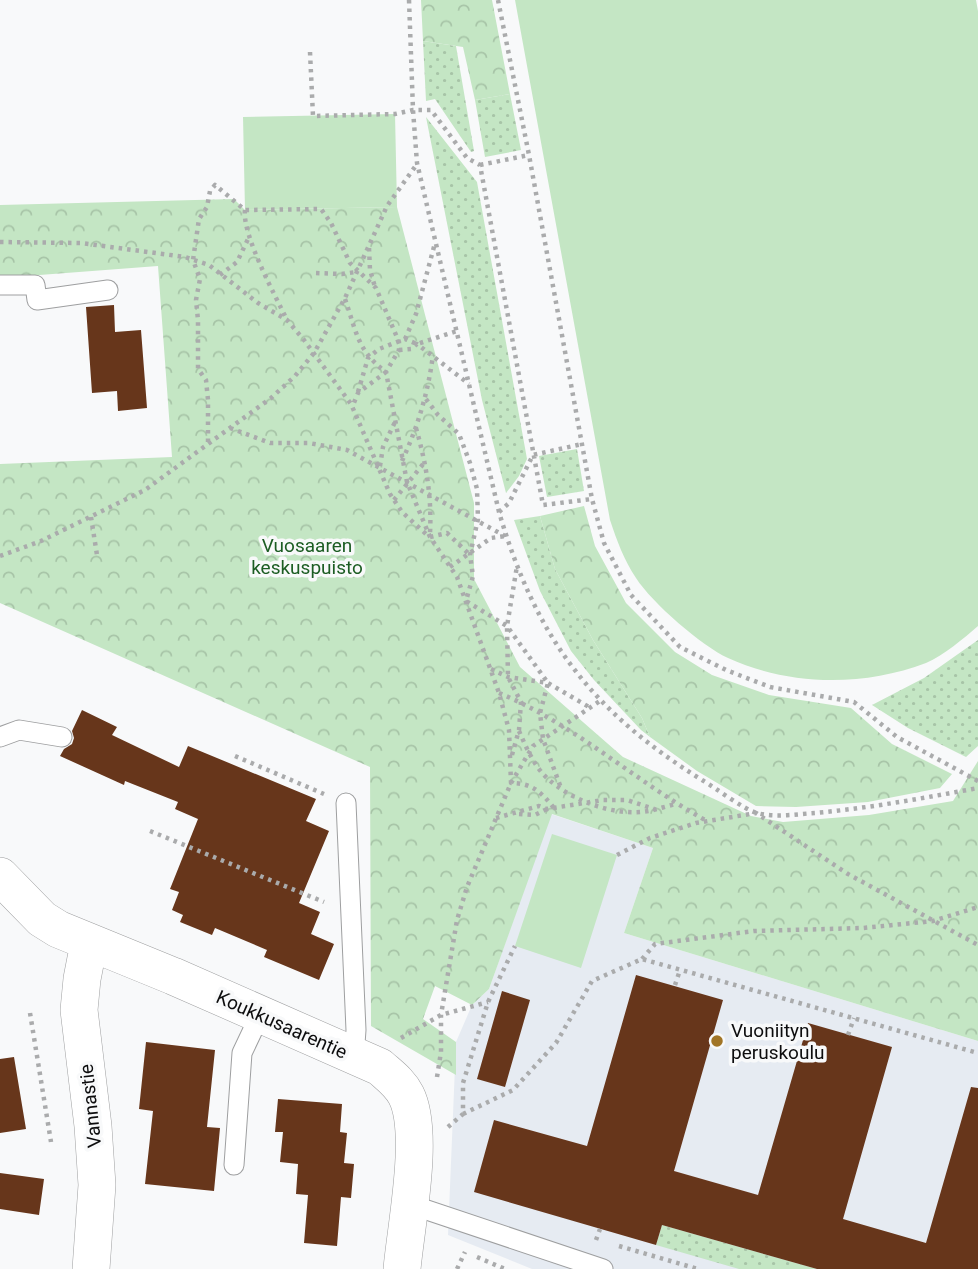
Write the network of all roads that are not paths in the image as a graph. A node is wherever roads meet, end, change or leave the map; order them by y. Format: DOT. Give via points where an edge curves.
graph roads {
  1 [pos="0,285"];
  2 [pos="108,290"];
  3 [pos="0,737"];
  4 [pos="62,737"];
  5 [pos="346,803"];
  6 [pos="0,876"];
  7 [pos="89,943"];
  8 [pos="260,1015"];
  9 [pos="354,1057"];
  10 [pos="234,1165"];
  11 [pos="409,1204"];
  12 [pos="91,1269"];
  13 [pos="401,1269"];
  14 [pos="603,1269"];
  1 -- 2 [label="lane" via="35,285 37,300"];
  3 -- 4 [label="lane" via="19,730"];
  5 -- 9 [label="lane"];
  6 -- 7 [label="street, Koukkusaarentie" via="42,919"];
  7 -- 8 [label="street, Koukkusaarentie"];
  7 -- 12 [label="street, Vannastie" via="79,1010 97,1185"];
  8 -- 9 [label="street, Koukkusaarentie"];
  8 -- 10 [label="lane" via="242,1053"];
  9 -- 11 [label="street, Koukkusaarentie" via="380,1068 407,1096 415,1118"];
  11 -- 13 [label="street, Koukkusaarentie"];
  11 -- 14 [label="lane"];
}
